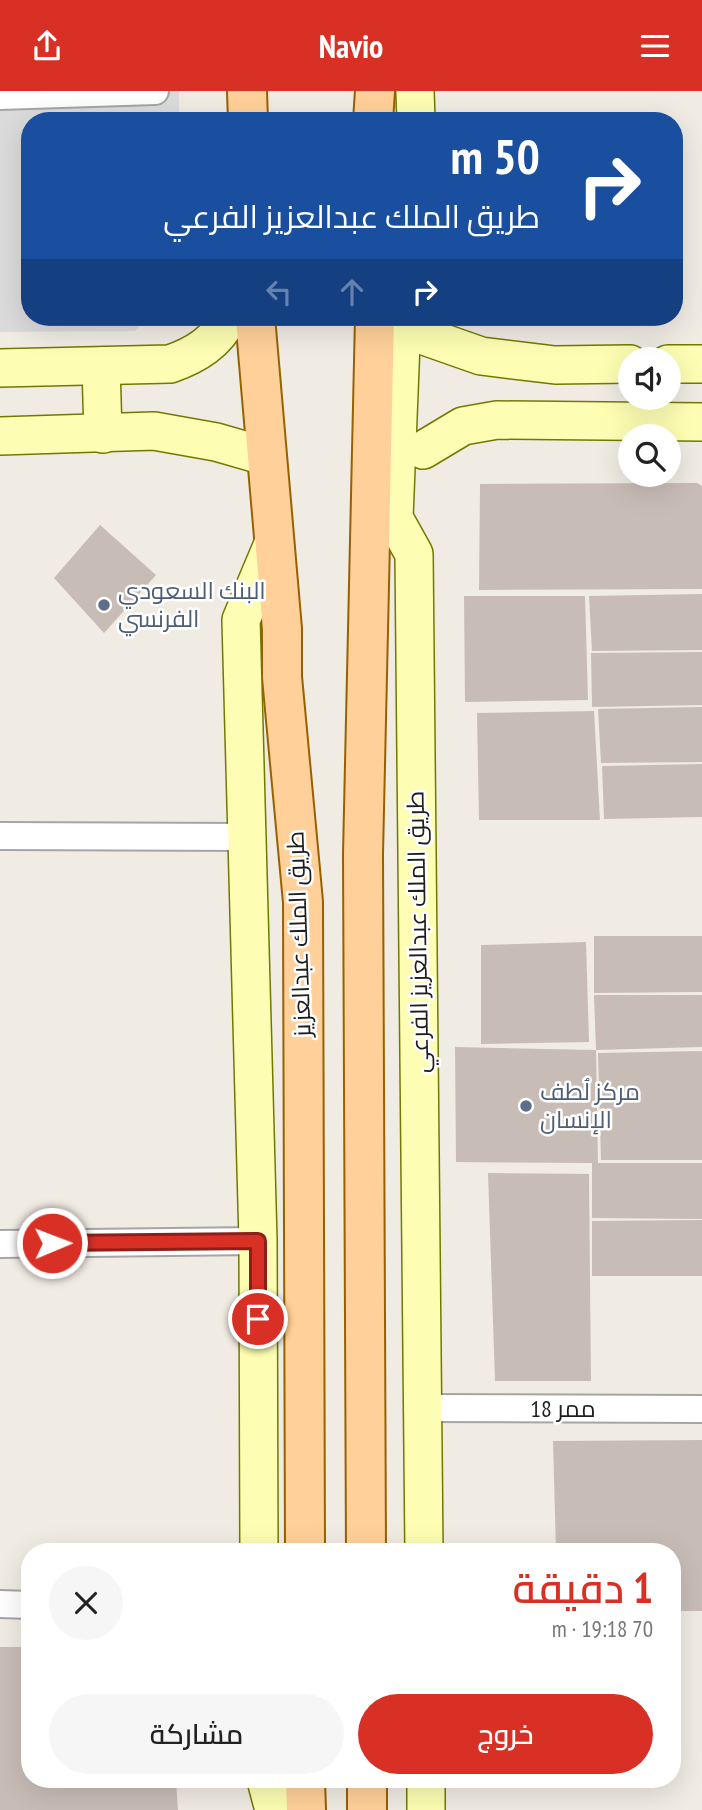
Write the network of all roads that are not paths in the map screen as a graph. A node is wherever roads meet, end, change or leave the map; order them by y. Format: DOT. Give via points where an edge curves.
graph roads {
  1 [pos="155,91"];
  2 [pos="247,91"];
  3 [pos="374,91"];
  4 [pos="415,91"];
  5 [pos="4,94"];
  6 [pos="248,112"];
  7 [pos="373,112"];
  8 [pos="416,112"];
  9 [pos="225,326"];
  10 [pos="256,326"];
  11 [pos="375,326"];
  12 [pos="416,326"];
  13 [pos="416,326"];
  14 [pos="422,326"];
  15 [pos="702,363"];
  16 [pos="618,364"];
  17 [pos="681,364"];
  18 [pos="555,365"];
  19 [pos="101,366"];
  20 [pos="0,368"];
  21 [pos="546,419"];
  22 [pos="702,422"];
  23 [pos="103,434"];
  24 [pos="0,436"];
  25 [pos="422,450"];
  26 [pos="265,456"];
  27 [pos="274,544"];
  28 [pos="414,554"];
  29 [pos="0,836"];
  30 [pos="246,838"];
  31 [pos="258,1241"];
  32 [pos="0,1244"];
  33 [pos="423,1408"];
  34 [pos="702,1409"];
  35 [pos="259,1543"];
  36 [pos="305,1543"];
  37 [pos="366,1543"];
  38 [pos="424,1543"];
  39 [pos="0,1604"];
  40 [pos="21,1605"];
  41 [pos="258,1788"];
  42 [pos="268,1788"];
  43 [pos="305,1788"];
  44 [pos="366,1788"];
  45 [pos="257,1810"];
  46 [pos="274,1810"];
  47 [pos="306,1810"];
  48 [pos="367,1810"];
  1 -- 5 [label="street"];
  2 -- 6 [label="main road"];
  3 -- 7 [label="main road"];
  4 -- 8 [label="street"];
  9 -- 19 [label="street" via="221,334 170,364"];
  10 -- 26 [label="main road, طريق الملك عبدالعزيز"];
  11 -- 37 [label="main road" via="363,853"];
  12 -- 25 [label="street"];
  13 -- 28 [label="street, طريق الملك عبدالعزيز الفرعي" via="394,519"];
  14 -- 18 [label="street" via="481,356"];
  15 -- 17 [label="street"];
  16 -- 18 [label="street"];
  18 -- 21 [label="street"];
  19 -- 20 [label="street"];
  19 -- 23 [label="street"];
  21 -- 22 [label="street"];
  21 -- 25 [label="street" via="463,426"];
  23 -- 24 [label="street"];
  23 -- 26 [label="street" via="154,431"];
  25 -- 28 [label="street"];
  26 -- 27 [label="main road, طريق الملك عبدالعزيز"];
  27 -- 30 [label="street" via="241,619"];
  27 -- 36 [label="main road, طريق الملك عبدالعزيز" via="303,902"];
  28 -- 33 [label="street, طريق الملك عبدالعزيز الفرعي"];
  29 -- 30 [label="street"];
  30 -- 31 [label="street"];
  31 -- 32 [label="street"];
  31 -- 35 [label="street"];
  33 -- 34 [label="street, ممر 18"];
  33 -- 38 [label="street, طريق الملك عبدالعزيز الفرعي"];
  39 -- 40 [label="street"];
  41 -- 45 [label="street"];
  42 -- 46 [label="street"];
  43 -- 47 [label="main road"];
  44 -- 48 [label="main road"];
}
